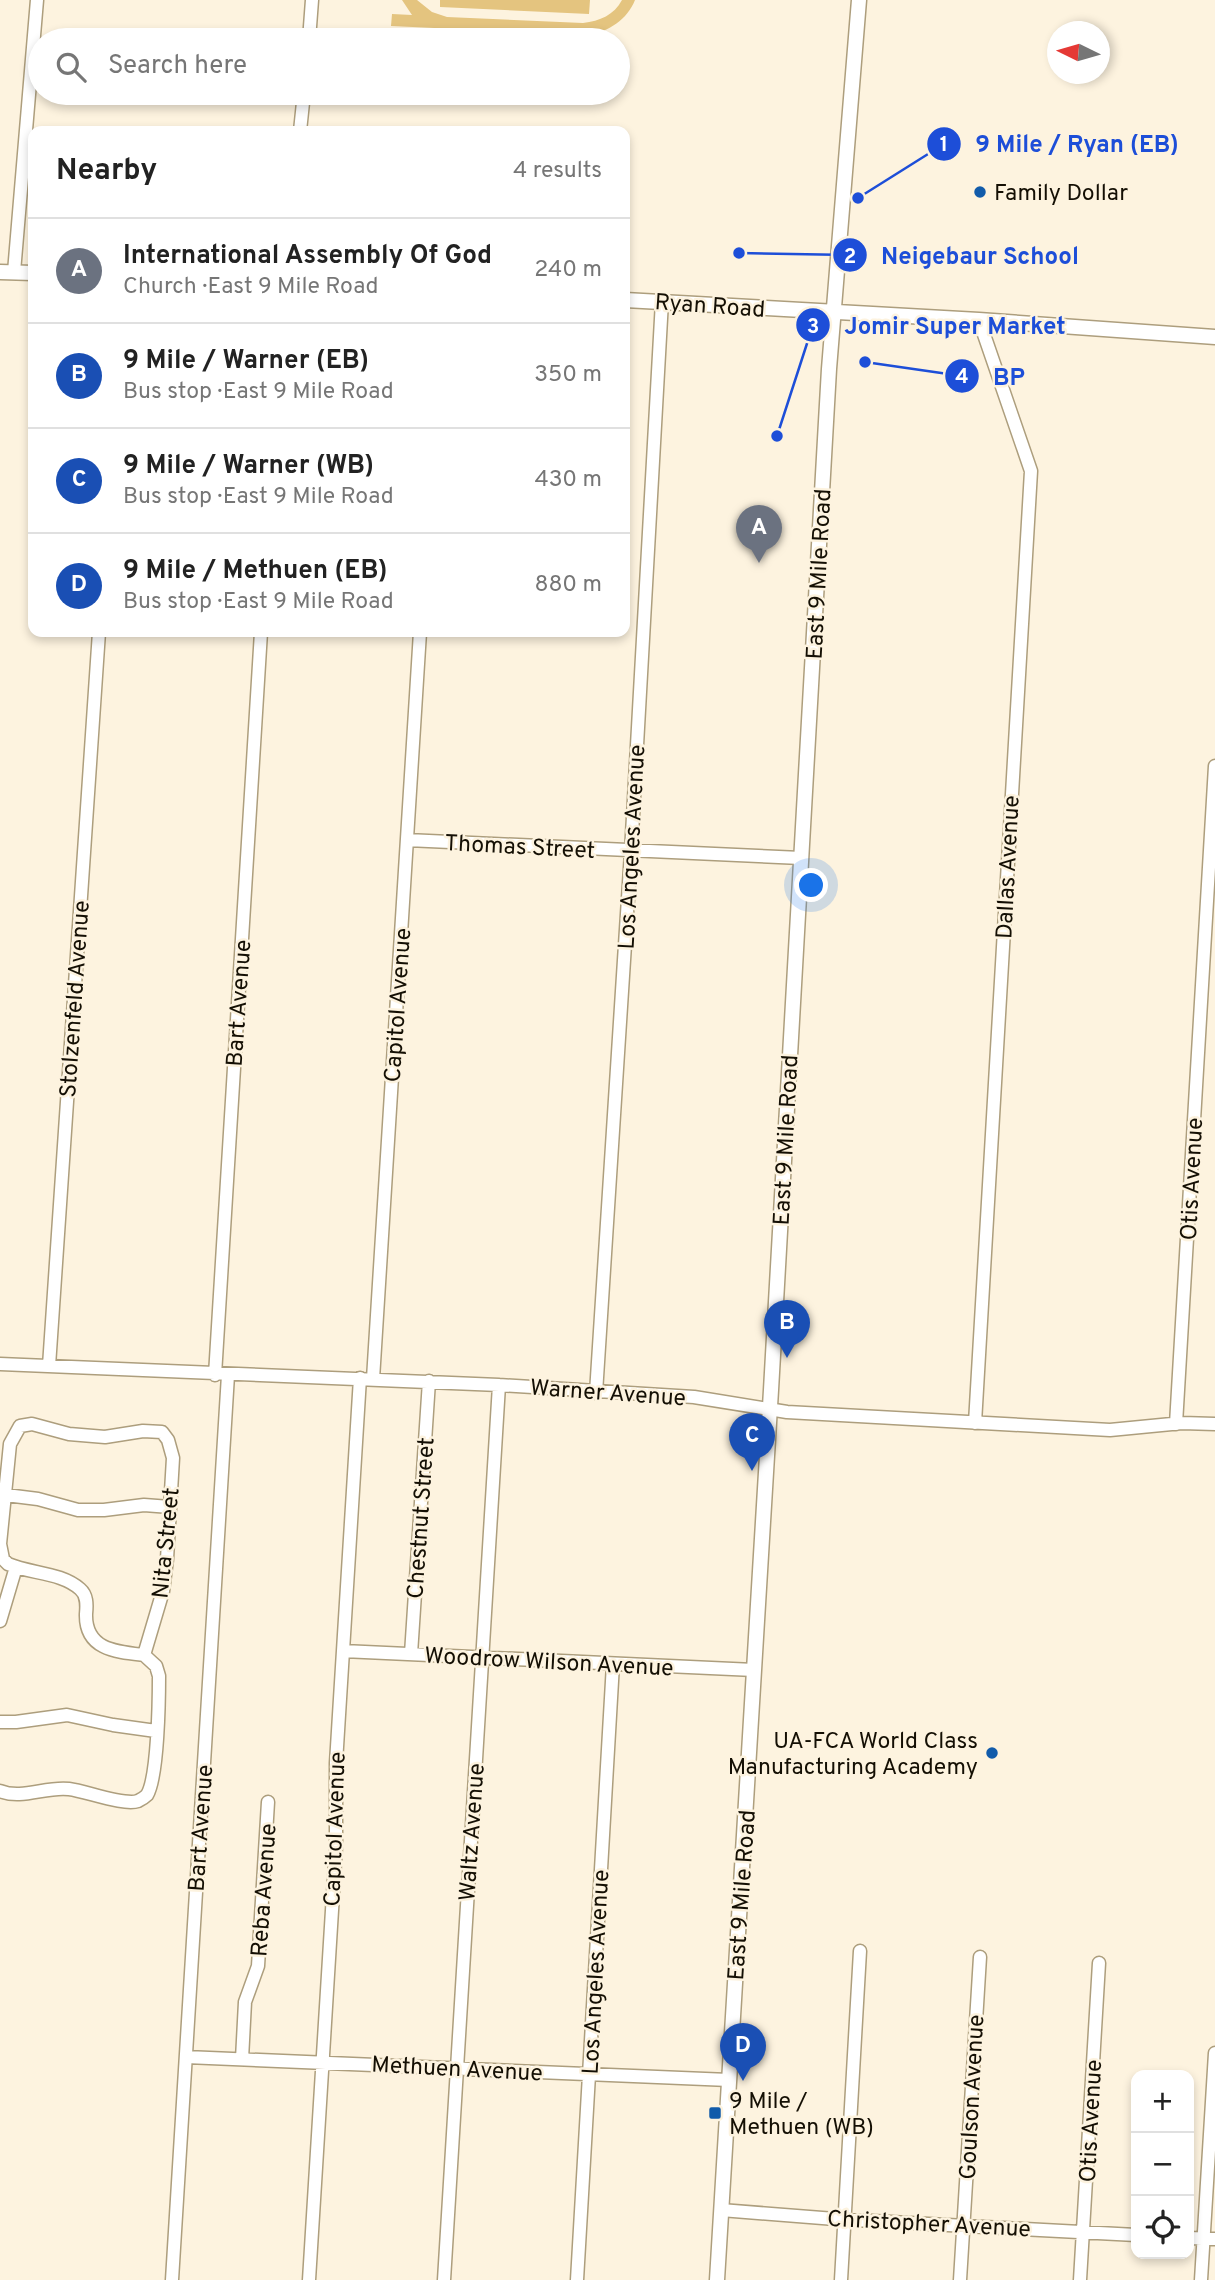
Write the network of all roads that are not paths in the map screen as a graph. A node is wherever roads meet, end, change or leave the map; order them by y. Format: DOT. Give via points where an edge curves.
graph roads {
  1 [pos="37,0"];
  2 [pos="312,0"];
  3 [pos="859,0"];
  4 [pos="34,28"];
  5 [pos="310,28"];
  6 [pos="28,82"];
  7 [pos="303,105"];
  8 [pos="301,126"];
  9 [pos="7,272"];
  10 [pos="28,273"];
  11 [pos="630,300"];
  12 [pos="662,301"];
  13 [pos="833,311"];
  14 [pos="979,320"];
  15 [pos="1215,337"];
  16 [pos="99,637"];
  17 [pos="261,637"];
  18 [pos="420,637"];
  19 [pos="1215,766"];
  20 [pos="407,840"];
  21 [pos="631,852"];
  22 [pos="801,858"];
  23 [pos="1201,1001"];
  24 [pos="1215,1002"];
  25 [pos="0,1364"];
  26 [pos="49,1366"];
  27 [pos="215,1375"];
  28 [pos="228,1375"];
  29 [pos="366,1378"];
  30 [pos="429,1381"];
  31 [pos="499,1385"];
  32 [pos="596,1393"];
  33 [pos="770,1409"];
  34 [pos="975,1423"];
  35 [pos="1176,1424"];
  36 [pos="1215,1424"];
  37 [pos="6,1495"];
  38 [pos="170,1507"];
  39 [pos="0,1544"];
  40 [pos="16,1567"];
  41 [pos="0,1621"];
  42 [pos="343,1651"];
  43 [pos="411,1654"];
  44 [pos="144,1655"];
  45 [pos="482,1657"];
  46 [pos="613,1664"];
  47 [pos="754,1670"];
  48 [pos="0,1722"];
  49 [pos="156,1731"];
  50 [pos="0,1791"];
  51 [pos="268,1802"];
  52 [pos="860,1951"];
  53 [pos="980,1956"];
  54 [pos="1099,1963"];
  55 [pos="1215,2053"];
  56 [pos="186,2056"];
  57 [pos="242,2059"];
  58 [pos="322,2063"];
  59 [pos="457,2068"];
  60 [pos="589,2074"];
  61 [pos="729,2080"];
  62 [pos="721,2210"];
  63 [pos="844,2219"];
  64 [pos="964,2224"];
  65 [pos="1083,2231"];
  66 [pos="1131,2235"];
  67 [pos="1209,2239"];
  68 [pos="172,2280"];
  69 [pos="309,2280"];
  70 [pos="444,2280"];
  71 [pos="577,2280"];
  72 [pos="717,2280"];
  73 [pos="841,2280"];
  74 [pos="960,2280"];
  75 [pos="1080,2280"];
  76 [pos="1201,2280"];
  1 -- 4 [label="street"];
  2 -- 5 [label="street"];
  3 -- 13 [label="main road, East 9 Mile Road"];
  6 -- 9 [label="street"];
  7 -- 8 [label="street"];
  9 -- 10 [label="main road"];
  11 -- 12 [label="main road, Ryan Road"];
  12 -- 13 [label="main road, Ryan Road"];
  12 -- 21 [label="street, Los Angeles Avenue"];
  13 -- 14 [label="main road, Ryan Road"];
  13 -- 22 [label="main road, East 9 Mile Road"];
  14 -- 15 [label="main road, Ryan Road"];
  14 -- 34 [label="street, Dallas Avenue" via="1031,471"];
  16 -- 26 [label="street, Stolzenfeld Avenue"];
  17 -- 27 [label="street, Bart Avenue"];
  18 -- 20 [label="street, Capitol Avenue"];
  19 -- 23 [label="street, Otis Avenue"];
  20 -- 21 [label="street, Thomas Street"];
  20 -- 29 [label="street, Capitol Avenue"];
  21 -- 22 [label="street, Thomas Street"];
  21 -- 32 [label="street, Los Angeles Avenue"];
  22 -- 33 [label="main road, East 9 Mile Road"];
  23 -- 24 [label="street"];
  23 -- 35 [label="street, Otis Avenue"];
  25 -- 26 [label="street, Warner Avenue"];
  26 -- 27 [label="street, Warner Avenue"];
  27 -- 28 [label="street, Warner Avenue"];
  28 -- 29 [label="street, Warner Avenue"];
  28 -- 56 [label="street, Bart Avenue"];
  29 -- 30 [label="street, Warner Avenue"];
  29 -- 42 [label="street, Capitol Avenue"];
  30 -- 31 [label="street, Warner Avenue"];
  30 -- 43 [label="street, Chestnut Street"];
  31 -- 32 [label="street, Warner Avenue"];
  31 -- 45 [label="street, Waltz Avenue"];
  32 -- 33 [label="street, Warner Avenue" via="694,1397"];
  33 -- 34 [label="street, Warner Avenue"];
  33 -- 47 [label="main road, East 9 Mile Road"];
  34 -- 35 [label="street, Warner Avenue" via="1110,1430"];
  35 -- 36 [label="street, Warner Avenue"];
  37 -- 38 [label="street" via="78,1510"];
  37 -- 38 [label="street, Nita Street" via="10,1444 20,1426 32,1424 106,1437 162,1432 173,1458"];
  37 -- 39 [label="street"];
  38 -- 44 [label="street, Nita Street" via="163,1591"];
  39 -- 40 [label="street" via="4,1559"];
  40 -- 41 [label="street"];
  40 -- 44 [label="street" via="70,1582 85,1596 88,1627 99,1645"];
  42 -- 43 [label="street, Woodrow Wilson Avenue"];
  42 -- 58 [label="street, Capitol Avenue"];
  43 -- 45 [label="street, Woodrow Wilson Avenue"];
  44 -- 49 [label="street" via="159,1676"];
  45 -- 46 [label="street, Woodrow Wilson Avenue"];
  45 -- 59 [label="street, Waltz Avenue"];
  46 -- 47 [label="street, Woodrow Wilson Avenue"];
  46 -- 60 [label="street, Los Angeles Avenue"];
  47 -- 61 [label="main road, East 9 Mile Road"];
  48 -- 49 [label="street" via="66,1715"];
  49 -- 50 [label="street" via="151,1784 146,1796 137,1801 69,1788 16,1795"];
  51 -- 57 [label="street, Reba Avenue" via="258,1966 245,2002"];
  52 -- 63 [label="street"];
  53 -- 64 [label="street, Goulson Avenue"];
  54 -- 65 [label="street, Otis Avenue"];
  55 -- 67 [label="street"];
  56 -- 57 [label="street, Methuen Avenue"];
  56 -- 68 [label="street, Bart Avenue"];
  57 -- 58 [label="street, Methuen Avenue"];
  58 -- 59 [label="street, Methuen Avenue"];
  58 -- 69 [label="street, Capitol Avenue"];
  59 -- 60 [label="street, Methuen Avenue"];
  59 -- 70 [label="street, Waltz Avenue"];
  60 -- 61 [label="street, Methuen Avenue"];
  60 -- 71 [label="street, Los Angeles Avenue"];
  61 -- 62 [label="main road, East 9 Mile Road"];
  62 -- 63 [label="street, Christopher Avenue"];
  62 -- 72 [label="main road, East 9 Mile Road"];
  63 -- 64 [label="street, Christopher Avenue"];
  63 -- 73 [label="street"];
  64 -- 65 [label="street, Christopher Avenue"];
  64 -- 74 [label="street, Goulson Avenue"];
  65 -- 66 [label="street, Christopher Avenue"];
  65 -- 75 [label="street, Otis Avenue"];
  67 -- 76 [label="street"];
}
